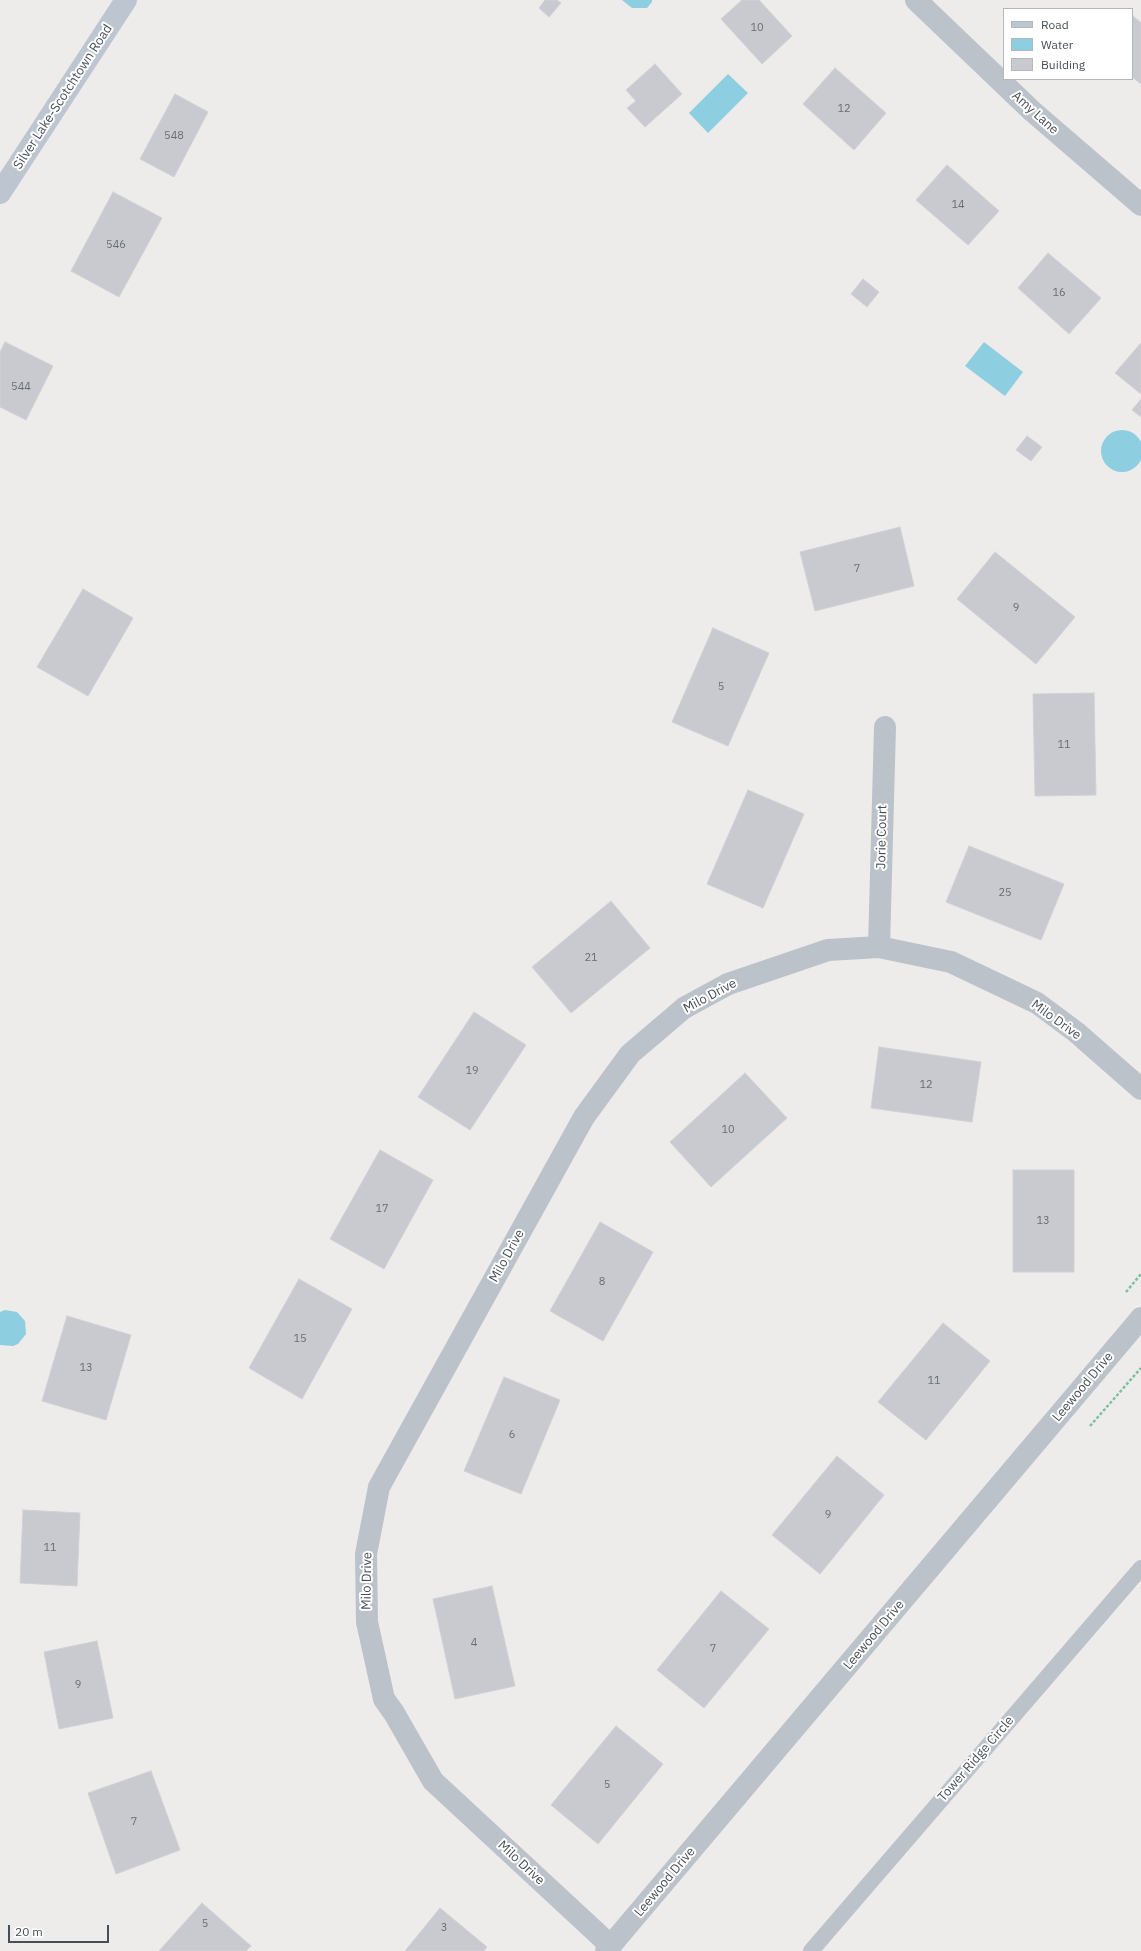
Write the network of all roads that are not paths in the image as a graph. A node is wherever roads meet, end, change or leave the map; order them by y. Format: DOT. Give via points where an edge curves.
graph roads {
  1 [pos="126,0"];
  2 [pos="916,0"];
  3 [pos="0,193"];
  4 [pos="1141,206"];
  5 [pos="885,726"];
  6 [pos="879,947"];
  7 [pos="1141,1089"];
  8 [pos="1141,1318"];
  9 [pos="1141,1568"];
  10 [pos="611,1949"];
  11 [pos="812,1951"];
  1 -- 3 [label="street, Silver Lake-Scotchtown Road"];
  2 -- 4 [label="street, Amy Lane" via="1032,111"];
  5 -- 6 [label="street, Jorie Court"];
  6 -- 7 [label="street, Milo Drive" via="951,962 1037,1003 1076,1032"];
  6 -- 10 [label="street, Milo Drive" via="828,950 728,984 684,1008 630,1054 584,1117 379,1487 366,1554 367,1622 384,1698 433,1781"];
  8 -- 10 [label="street, Leewood Drive"];
  9 -- 11 [label="lane, Tower Ridge Circle"];
}
